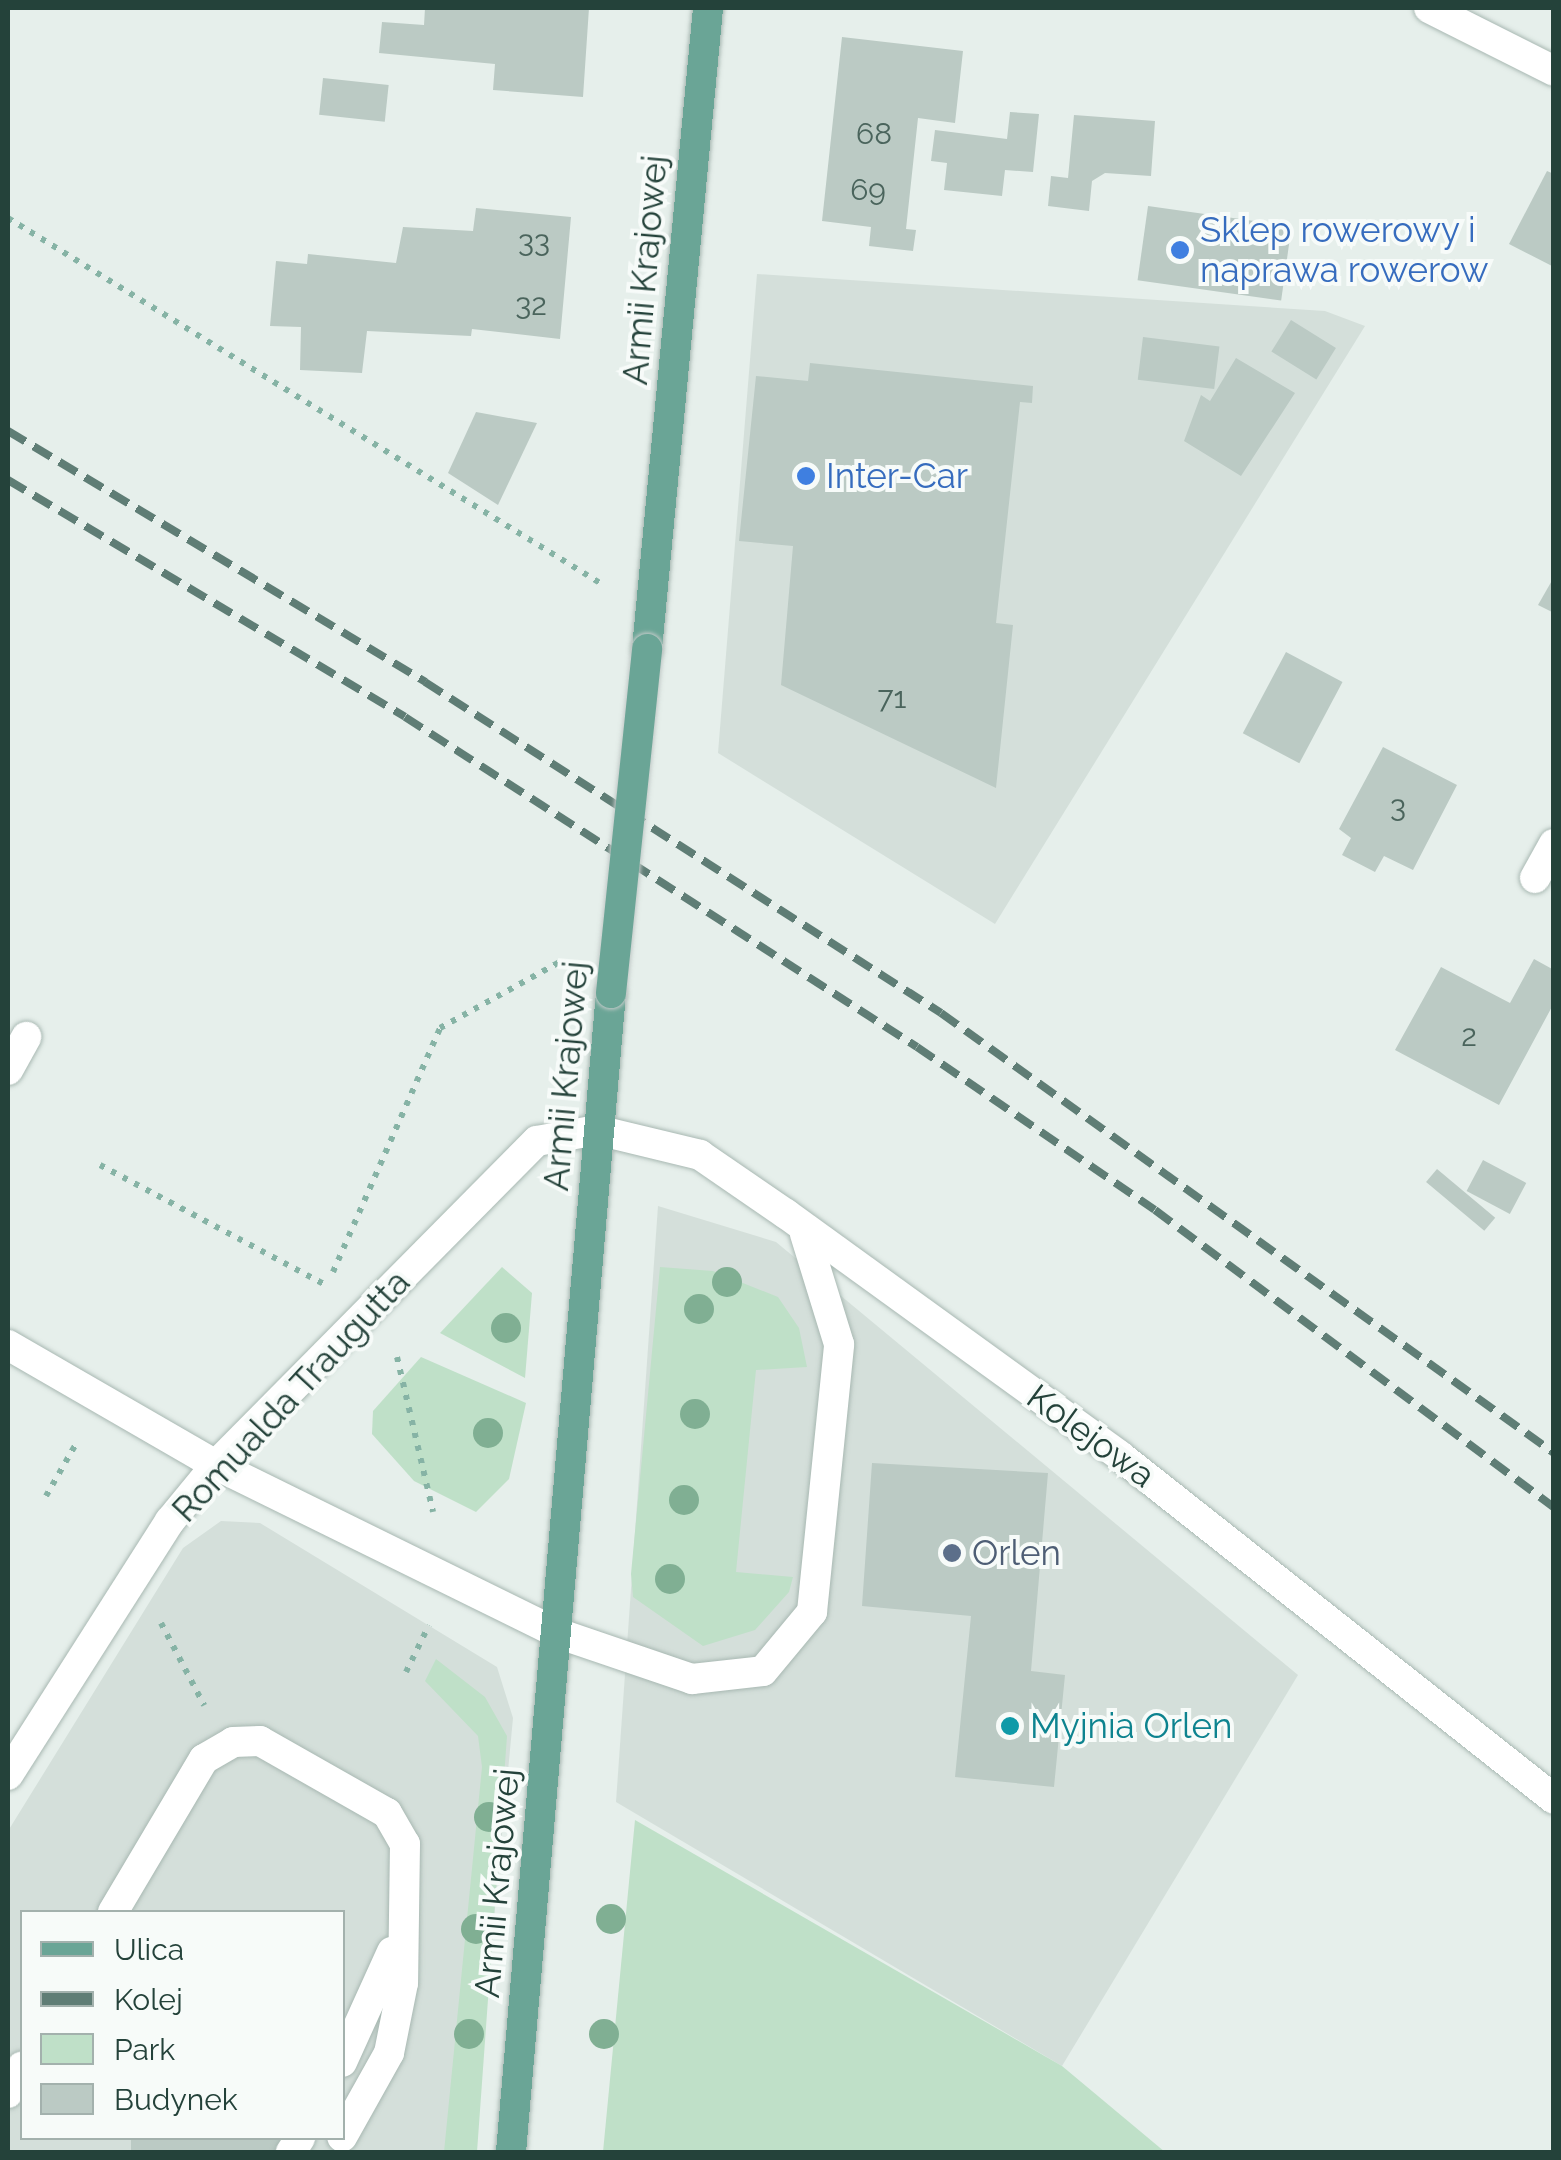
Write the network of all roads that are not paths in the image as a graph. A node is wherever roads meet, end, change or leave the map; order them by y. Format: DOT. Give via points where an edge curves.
graph roads {
  1 [pos="708,8"];
  2 [pos="1429,8"];
  3 [pos="1554,71"];
  4 [pos="1554,844"];
  5 [pos="1535,878"];
  6 [pos="26,1037"];
  7 [pos="8,1070"];
  8 [pos="597,1130"];
  9 [pos="802,1228"];
  10 [pos="8,1345"];
  11 [pos="216,1465"];
  12 [pos="557,1632"];
  13 [pos="8,1775"];
  14 [pos="1554,1799"];
  15 [pos="115,1910"];
  16 [pos="406,1910"];
  17 [pos="345,2057"];
  18 [pos="20,2071"];
  19 [pos="8,2093"];
  20 [pos="345,2132"];
  21 [pos="511,2152"];
  1 -- 8 [label="main road, Armii Krajowej, bridge"];
  2 -- 3 [label="street"];
  4 -- 5 [label="street"];
  6 -- 7 [label="street"];
  8 -- 9 [label="street, Kolejowa" via="700,1155"];
  8 -- 11 [label="street, Romualda Traugutta" via="537,1141"];
  8 -- 12 [label="main road, Armii Krajowej"];
  9 -- 12 [label="street" via="839,1344 812,1612 763,1671 692,1679"];
  9 -- 14 [label="street, Kolejowa" via="1120,1456"];
  10 -- 11 [label="street"];
  11 -- 12 [label="street"];
  11 -- 13 [label="street, Romualda Traugutta"];
  12 -- 21 [label="main road, Armii Krajowej"];
  15 -- 16 [label="street" via="204,1758 224,1746 260,1741 386,1813 406,1844"];
  16 -- 17 [label="street" via="377,2002"];
  16 -- 20 [label="street" via="389,2053"];
  18 -- 19 [label="street"];
}
